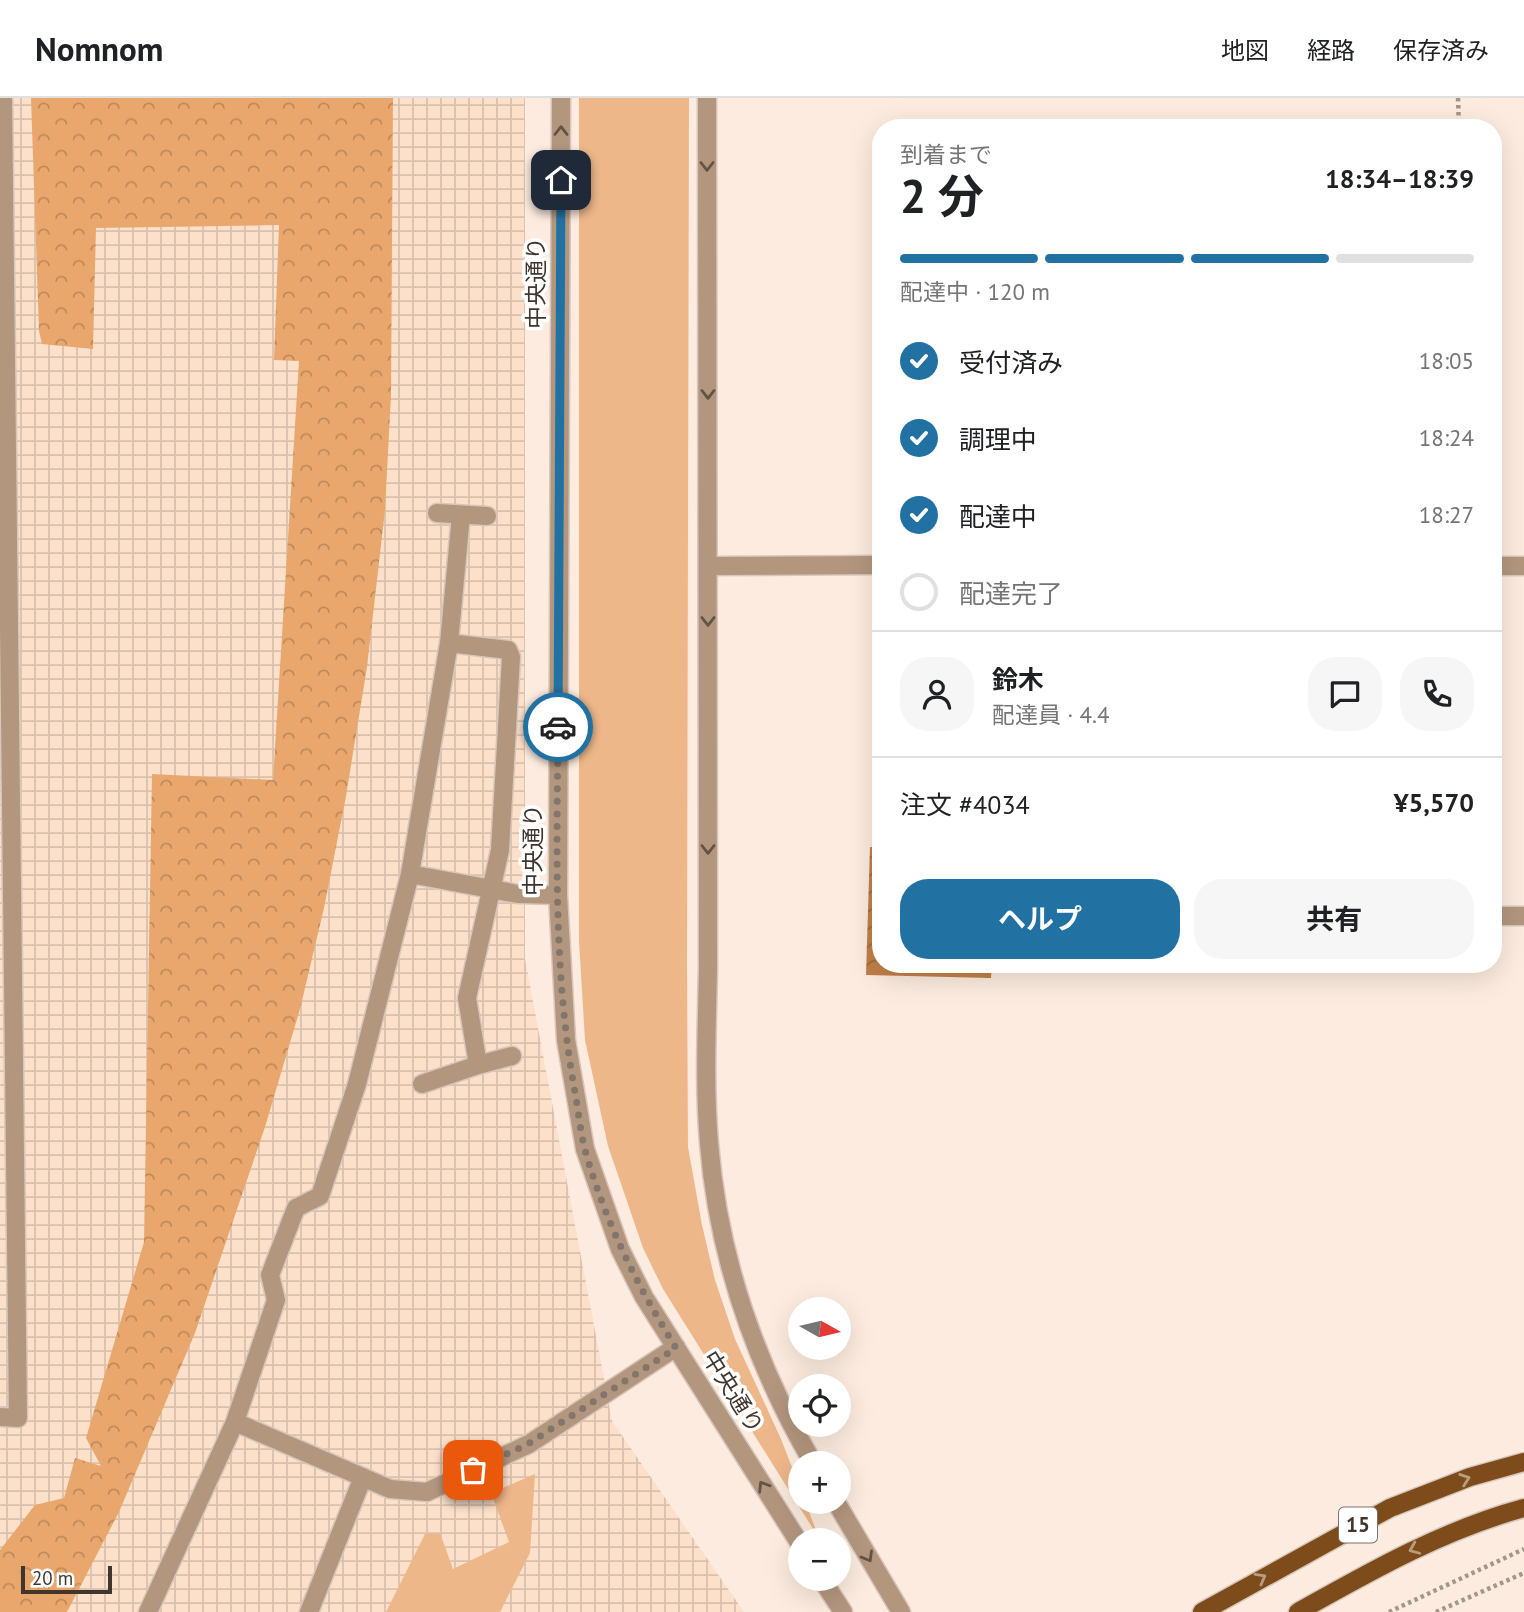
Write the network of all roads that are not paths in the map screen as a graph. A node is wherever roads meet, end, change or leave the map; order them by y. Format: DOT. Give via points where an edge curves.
graph roads {
  1 [pos="3,98"];
  2 [pos="561,98"];
  3 [pos="707,98"];
  4 [pos="437,513"];
  5 [pos="461,515"];
  6 [pos="487,516"];
  7 [pos="872,565"];
  8 [pos="708,566"];
  9 [pos="1502,566"];
  10 [pos="1524,566"];
  11 [pos="449,643"];
  12 [pos="410,874"];
  13 [pos="491,888"];
  14 [pos="558,895"];
  15 [pos="1502,916"];
  16 [pos="1524,916"];
  17 [pos="7,1055"];
  18 [pos="512,1056"];
  19 [pos="478,1065"];
  20 [pos="422,1084"];
  21 [pos="676,1348"];
  22 [pos="0,1417"];
  23 [pos="235,1422"];
  24 [pos="806,1451"];
  25 [pos="1524,1462"];
  26 [pos="363,1477"];
  27 [pos="1524,1508"];
  28 [pos="843,1514"];
  29 [pos="790,1528"];
  30 [pos="829,1591"];
  31 [pos="148,1612"];
  32 [pos="309,1612"];
  33 [pos="843,1612"];
  34 [pos="901,1612"];
  35 [pos="1202,1612"];
  36 [pos="1298,1612"];
  1 -- 17 [label="street"];
  14 -- 2 [label="street, 中央通り, one-way"];
  3 -- 8 [label="street, 中央通り, one-way"];
  4 -- 5 [label="street"];
  5 -- 6 [label="street"];
  5 -- 11 [label="street"];
  7 -- 8 [label="street"];
  8 -- 24 [label="street, 中央通り, one-way" via="709,1144 720,1222 736,1287 751,1332"];
  9 -- 10 [label="street"];
  11 -- 12 [label="street"];
  11 -- 13 [label="street" via="508,650 511,657 499,850"];
  12 -- 13 [label="street"];
  12 -- 23 [label="street" via="357,1084 320,1196 296,1208 270,1275 276,1300"];
  13 -- 14 [label="street"];
  13 -- 19 [label="street" via="467,998"];
  14 -- 21 [label="street, 中央通り" via="566,1040 585,1149 620,1249"];
  15 -- 16 [label="street"];
  17 -- 22 [label="street" via="18,1418"];
  18 -- 19 [label="street"];
  19 -- 20 [label="street"];
  21 -- 26 [label="street" via="528,1444 427,1492 390,1489"];
  29 -- 21 [label="street, 中央通り, one-way"];
  23 -- 26 [label="street"];
  23 -- 31 [label="street"];
  35 -- 25 [label="main road, 15, one-way" via="1391,1508 1469,1476"];
  26 -- 32 [label="street"];
  27 -- 36 [label="main road, 15, one-way" via="1490,1517 1405,1553"];
  28 -- 34 [label="street, one-way"];
  30 -- 33 [label="street"];
}
